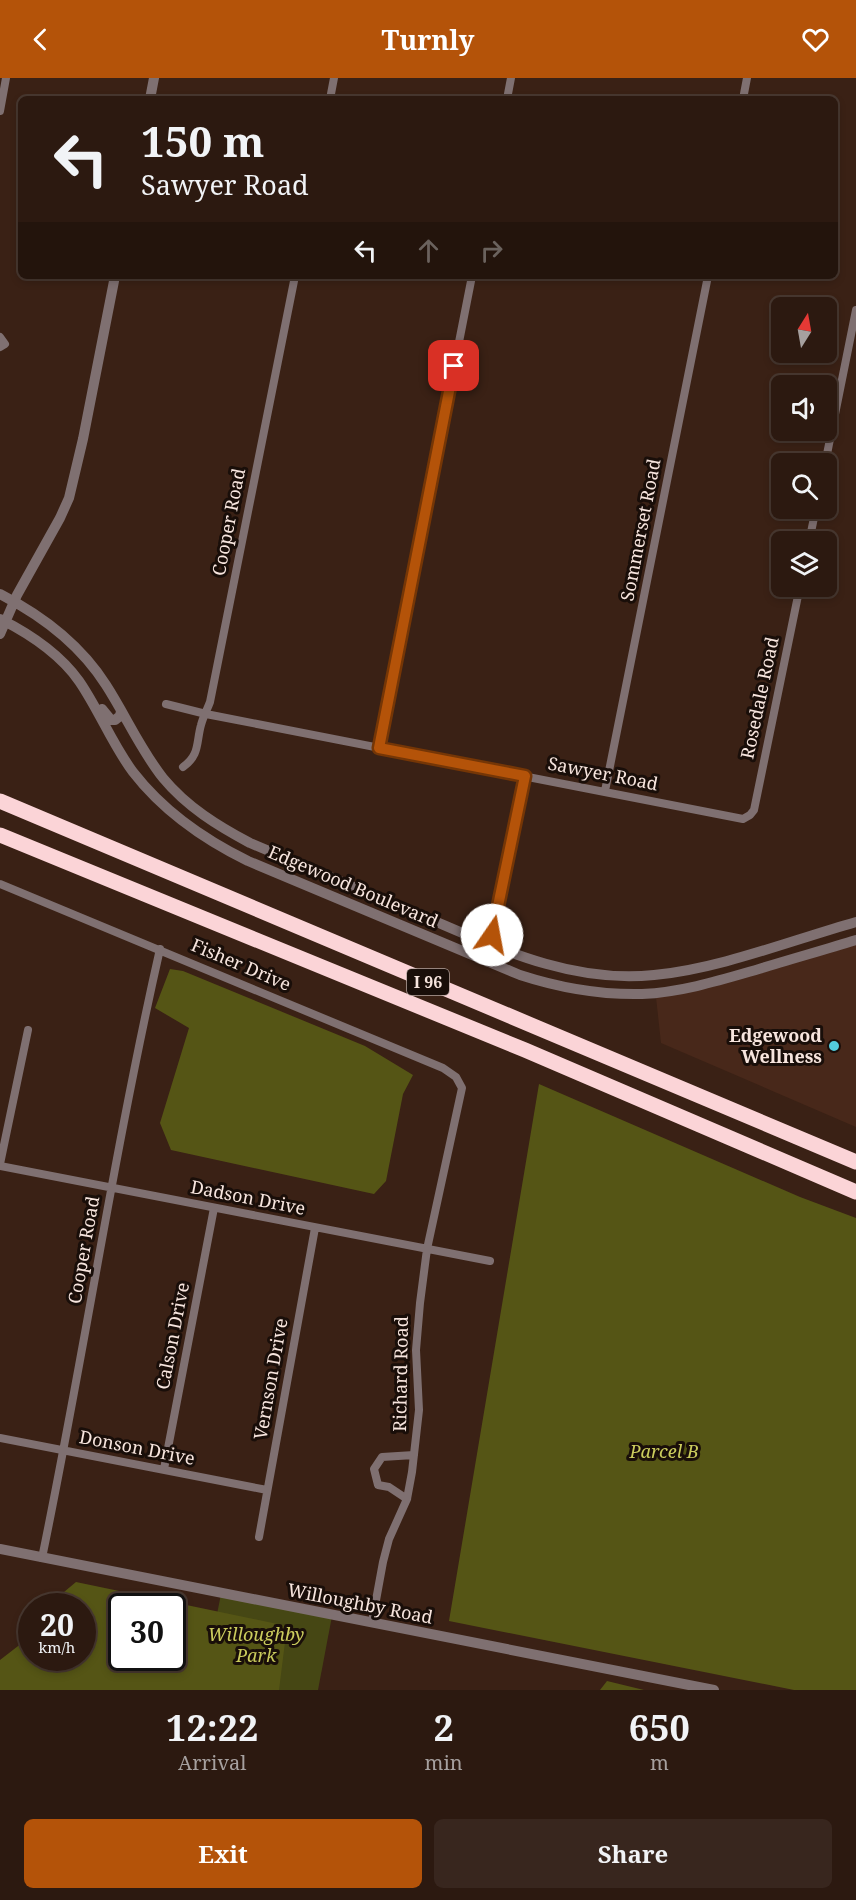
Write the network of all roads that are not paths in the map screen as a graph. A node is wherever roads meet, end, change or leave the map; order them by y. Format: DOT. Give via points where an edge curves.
graph roads {
  1 [pos="6,78"];
  2 [pos="154,78"];
  3 [pos="334,78"];
  4 [pos="511,78"];
  5 [pos="747,78"];
  6 [pos="151,96"];
  7 [pos="331,96"];
  8 [pos="508,96"];
  9 [pos="744,96"];
  10 [pos="0,111"];
  11 [pos="114,279"];
  12 [pos="294,279"];
  13 [pos="471,279"];
  14 [pos="707,279"];
  15 [pos="856,310"];
  16 [pos="0,337"];
  17 [pos="0,347"];
  18 [pos="827,453"];
  19 [pos="0,594"];
  20 [pos="798,597"];
  21 [pos="15,602"];
  22 [pos="2,620"];
  23 [pos="0,634"];
  24 [pos="78,679"];
  25 [pos="166,704"];
  26 [pos="121,711"];
  27 [pos="206,714"];
  28 [pos="379,748"];
  29 [pos="183,767"];
  30 [pos="525,776"];
  31 [pos="605,791"];
  32 [pos="0,801"];
  33 [pos="750,815"];
  34 [pos="0,835"];
  35 [pos="0,884"];
  36 [pos="856,922"];
  37 [pos="804,937"];
  38 [pos="856,940"];
  39 [pos="489,944"];
  40 [pos="160,950"];
  41 [pos="740,956"];
  42 [pos="483,960"];
  43 [pos="750,971"];
  44 [pos="678,990"];
  45 [pos="28,1030"];
  46 [pos="462,1088"];
  47 [pos="856,1162"];
  48 [pos="0,1165"];
  49 [pos="112,1188"];
  50 [pos="856,1192"];
  51 [pos="214,1208"];
  52 [pos="315,1228"];
  53 [pos="427,1249"];
  54 [pos="490,1261"];
  55 [pos="0,1438"];
  56 [pos="64,1450"];
  57 [pos="414,1455"];
  58 [pos="164,1469"];
  59 [pos="267,1490"];
  60 [pos="407,1499"];
  61 [pos="259,1537"];
  62 [pos="0,1549"];
  63 [pos="42,1558"];
  64 [pos="372,1622"];
  65 [pos="714,1690"];
  1 -- 10 [label="street"];
  2 -- 6 [label="street"];
  3 -- 7 [label="street"];
  4 -- 8 [label="street"];
  5 -- 9 [label="street"];
  11 -- 21 [label="street" via="69,498"];
  12 -- 27 [label="street, Cooper Road"];
  13 -- 28 [label="street"];
  14 -- 31 [label="street, Sommerset Road"];
  15 -- 18 [label="street"];
  16 -- 17 [label="street" via="5,344"];
  19 -- 21 [label="street"];
  20 -- 33 [label="street, Rosedale Road"];
  21 -- 22 [label="street"];
  21 -- 26 [label="street" via="42,618 81,651"];
  22 -- 23 [label="street"];
  22 -- 24 [label="street, Edgewood Boulevard" via="48,648"];
  24 -- 26 [label="street" via="88,685 111,720 120,716"];
  24 -- 42 [label="street, Edgewood Boulevard" via="132,771 168,811 192,830 248,861"];
  25 -- 27 [label="street, Sawyer Road"];
  26 -- 39 [label="street" via="164,778 182,798 225,830"];
  27 -- 28 [label="street, Sawyer Road"];
  27 -- 29 [label="street, Cooper Road" via="192,760"];
  28 -- 30 [label="street, Sawyer Road"];
  30 -- 31 [label="street, Sawyer Road"];
  30 -- 39 [label="street"];
  31 -- 33 [label="street, Sawyer Road" via="743,819"];
  32 -- 47 [label="highway, I 96"];
  34 -- 50 [label="highway, I 96" via="525,1050"];
  35 -- 40 [label="street, Fisher Drive"];
  36 -- 37 [label="street"];
  37 -- 41 [label="street"];
  37 -- 43 [label="street" via="806,946 801,950 756,964"];
  38 -- 43 [label="street, Edgewood Boulevard"];
  39 -- 41 [label="street" via="567,970 622,976 695,969"];
  39 -- 42 [label="street"];
  40 -- 46 [label="street, Fisher Drive" via="443,1068 456,1077"];
  40 -- 49 [label="street, Cooper Road"];
  41 -- 44 [label="street" via="730,966 686,976"];
  42 -- 44 [label="street, Edgewood Boulevard" via="542,982 588,992 643,994"];
  43 -- 44 [label="street, Edgewood Boulevard"];
  45 -- 48 [label="street"];
  46 -- 53 [label="street, Richard Road"];
  48 -- 49 [label="street, Dadson Drive"];
  49 -- 51 [label="street, Dadson Drive"];
  49 -- 56 [label="street, Cooper Road"];
  51 -- 52 [label="street, Dadson Drive"];
  51 -- 58 [label="street, Calson Drive"];
  52 -- 53 [label="street, Dadson Drive"];
  52 -- 59 [label="street, Vernson Drive"];
  53 -- 54 [label="street, Dadson Drive"];
  53 -- 57 [label="street, Richard Road" via="416,1350 418,1410"];
  55 -- 56 [label="street, Donson Drive"];
  56 -- 58 [label="street, Donson Drive"];
  56 -- 63 [label="street, Cooper Road"];
  57 -- 60 [label="street, Richard Road"];
  57 -- 60 [label="street" via="382,1457 374,1469 378,1485"];
  58 -- 59 [label="street, Donson Drive"];
  59 -- 61 [label="street, Vernson Drive"];
  60 -- 64 [label="street, Richard Road" via="382,1562"];
  62 -- 63 [label="street, Willoughby Road"];
  63 -- 64 [label="street, Willoughby Road"];
  64 -- 65 [label="street, Willoughby Road"];
}
